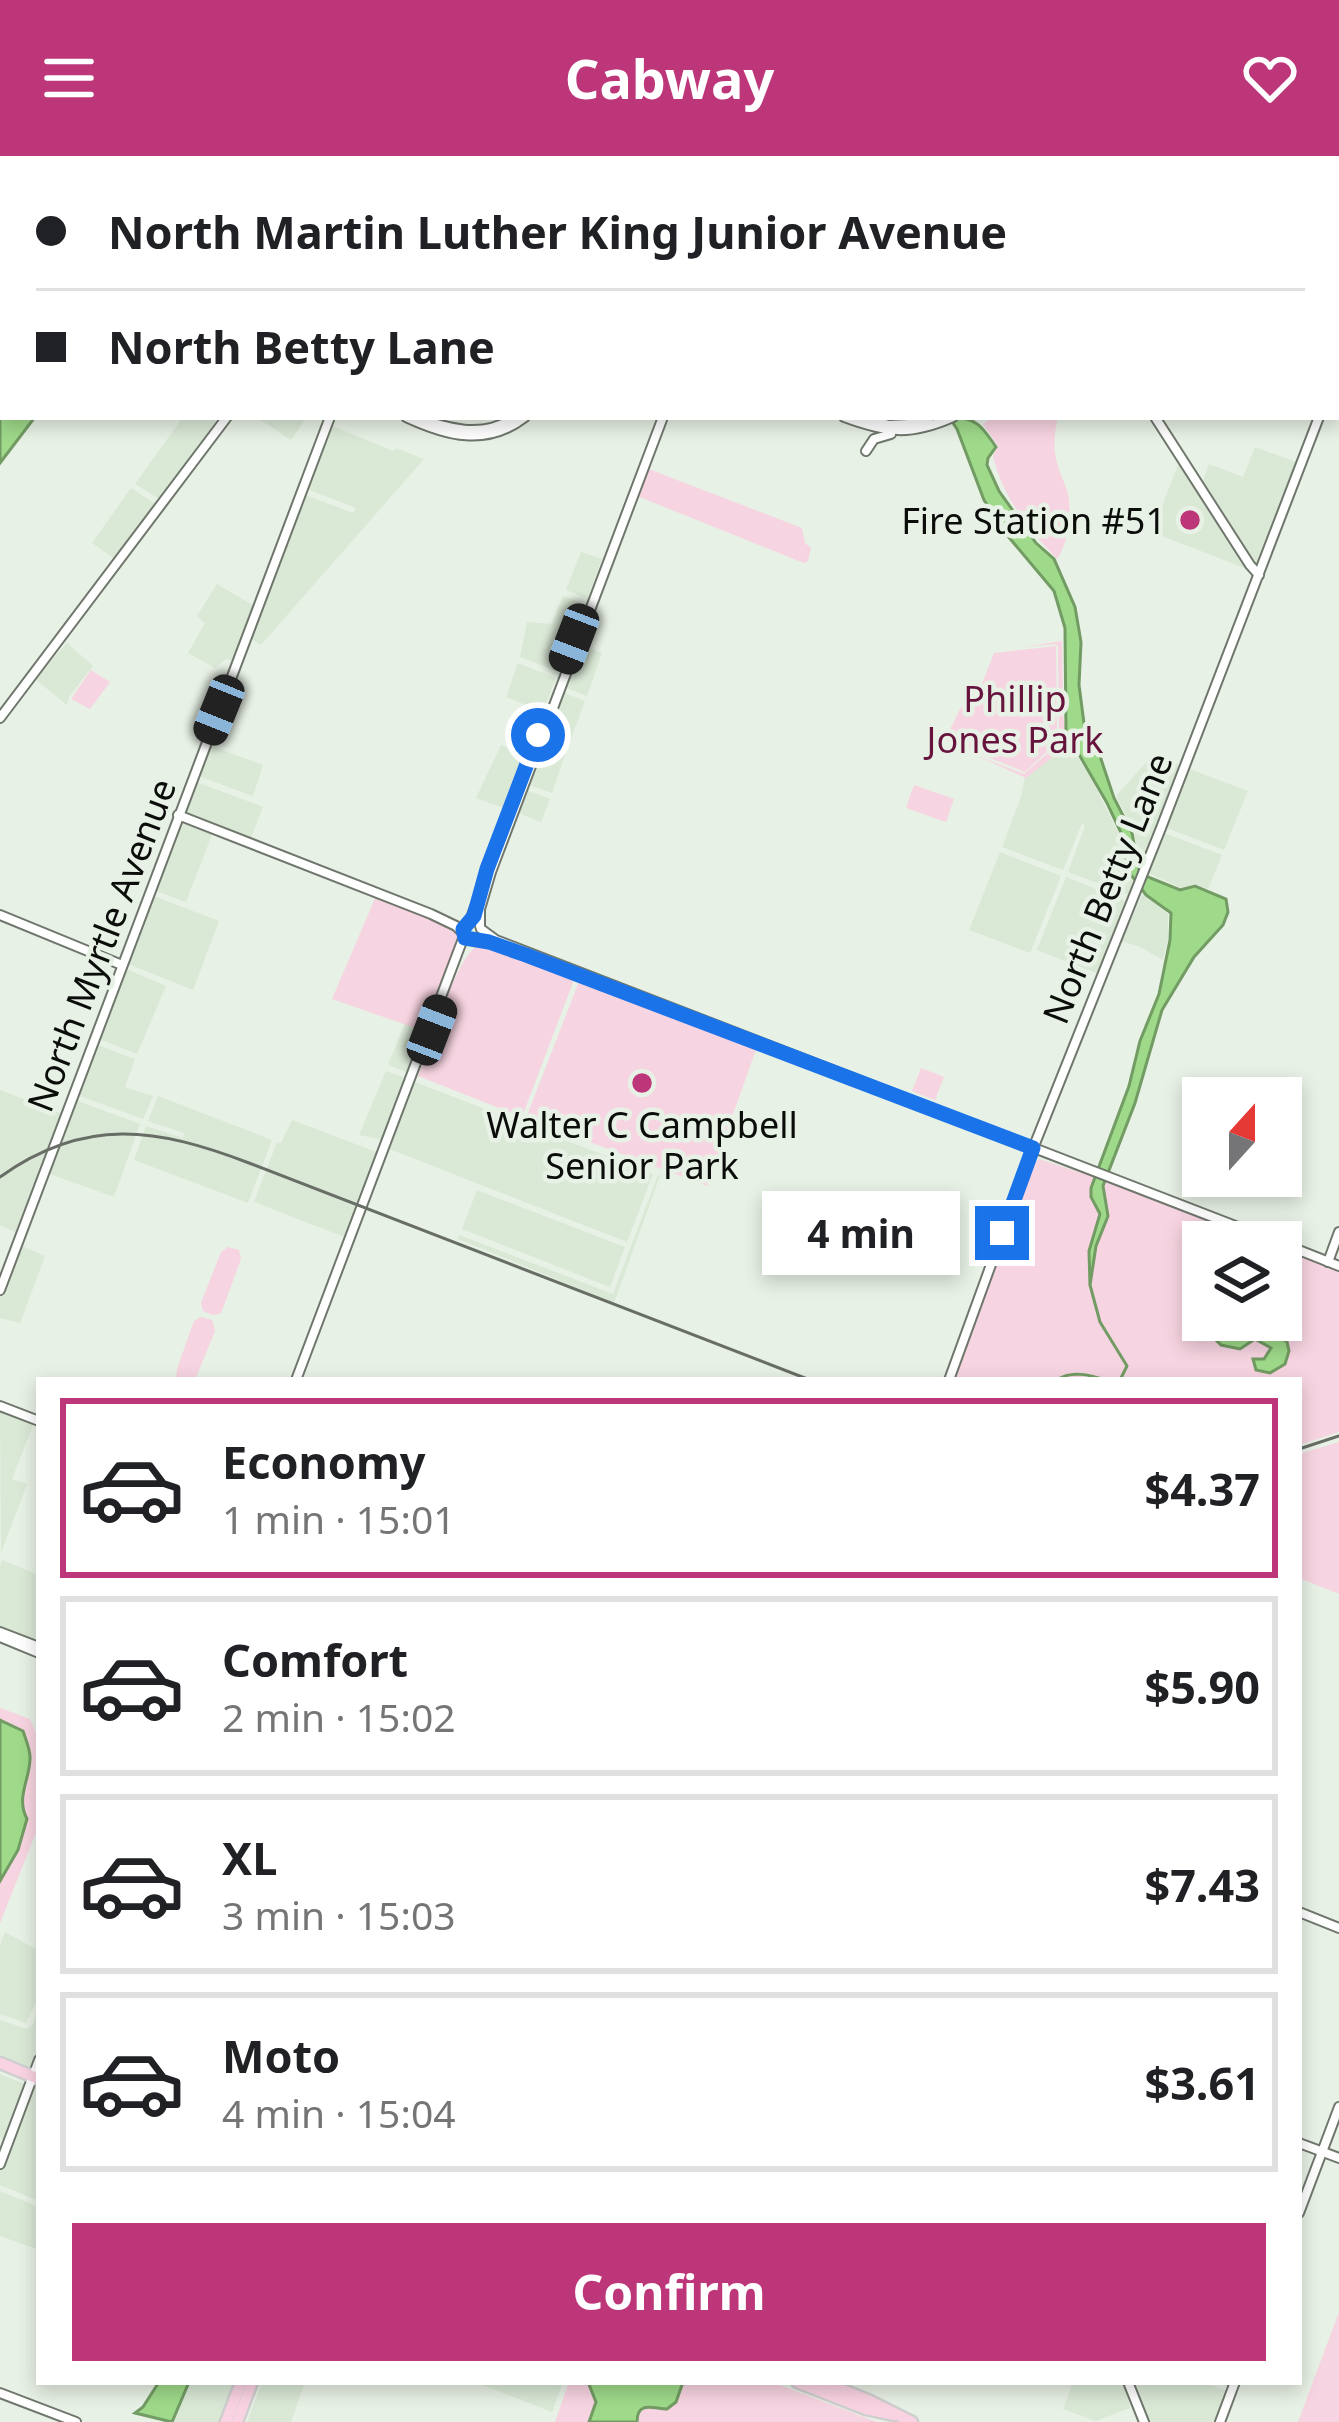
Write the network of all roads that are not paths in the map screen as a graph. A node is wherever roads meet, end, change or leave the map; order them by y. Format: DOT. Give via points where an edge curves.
graph roads {
  1 [pos="225,420"];
  2 [pos="330,420"];
  3 [pos="418,420"];
  4 [pos="510,420"];
  5 [pos="521,420"];
  6 [pos="660,420"];
  7 [pos="660,420"];
  8 [pos="861,420"];
  9 [pos="940,420"];
  10 [pos="946,420"];
  11 [pos="1157,420"];
  12 [pos="1318,420"];
  13 [pos="905,432"];
  14 [pos="480,434"];
  15 [pos="866,451"];
  16 [pos="1259,575"];
  17 [pos="0,718"];
  18 [pos="178,815"];
  19 [pos="0,915"];
  20 [pos="481,928"];
  21 [pos="466,929"];
  22 [pos="476,940"];
  23 [pos="122,964"];
  24 [pos="397,1114"];
  25 [pos="1005,1138"];
  26 [pos="1033,1148"];
  27 [pos="1222,1221"];
  28 [pos="1339,1232"];
  29 [pos="1302,1252"];
  30 [pos="1328,1262"];
  31 [pos="1339,1266"];
  32 [pos="0,1290"];
  33 [pos="297,1377"];
  34 [pos="950,1377"];
  35 [pos="0,1406"];
  36 [pos="36,1420"];
  37 [pos="0,1635"];
  38 [pos="36,1649"];
  39 [pos="1302,1913"];
  40 [pos="1339,1928"];
  41 [pos="0,2063"];
  42 [pos="36,2078"];
  43 [pos="1339,2107"];
  44 [pos="1302,2144"];
  45 [pos="1322,2152"];
  46 [pos="1339,2158"];
  47 [pos="0,2164"];
  48 [pos="1302,2204"];
  49 [pos="240,2385"];
  50 [pos="251,2385"];
  51 [pos="805,2385"];
  52 [pos="830,2385"];
  53 [pos="1129,2385"];
  54 [pos="1234,2385"];
  55 [pos="0,2393"];
  56 [pos="894,2415"];
  57 [pos="1140,2418"];
  58 [pos="76,2422"];
  59 [pos="226,2422"];
  60 [pos="237,2422"];
  61 [pos="912,2422"];
  62 [pos="1220,2422"];
  1 -- 17 [label="street"];
  2 -- 18 [label="street, North Myrtle Avenue"];
  3 -- 14 [label="street" via="455,435"];
  4 -- 14 [label="street"];
  5 -- 14 [label="street"];
  6 -- 20 [label="street" via="490,872"];
  7 -- 21 [label="street"];
  8 -- 9 [label="street"];
  8 -- 13 [label="street"];
  10 -- 13 [label="street"];
  11 -- 16 [label="street"];
  12 -- 16 [label="street, North Betty Lane"];
  13 -- 15 [label="street" via="877,437"];
  16 -- 26 [label="street, North Betty Lane"];
  18 -- 21 [label="street"];
  18 -- 23 [label="street, North Myrtle Avenue"];
  19 -- 23 [label="street"];
  20 -- 21 [label="street"];
  20 -- 22 [label="street"];
  20 -- 25 [label="street"];
  21 -- 22 [label="street"];
  21 -- 24 [label="street"];
  22 -- 24 [label="street"];
  22 -- 25 [label="street"];
  23 -- 32 [label="street, North Myrtle Avenue"];
  24 -- 33 [label="street"];
  25 -- 26 [label="street"];
  26 -- 27 [label="street"];
  26 -- 34 [label="street, North Betty Lane"];
  28 -- 30 [label="street"];
  29 -- 30 [label="street"];
  30 -- 31 [label="street"];
  35 -- 36 [label="street"];
  37 -- 38 [label="street"];
  39 -- 40 [label="street"];
  41 -- 42 [label="main road"];
  42 -- 47 [label="street"];
  43 -- 45 [label="street"];
  44 -- 45 [label="street"];
  45 -- 46 [label="street"];
  45 -- 48 [label="street"];
  49 -- 59 [label="main road"];
  50 -- 60 [label="main road"];
  51 -- 56 [label="main road"];
  52 -- 56 [label="main road"];
  53 -- 57 [label="street"];
  54 -- 62 [label="street"];
  55 -- 58 [label="street"];
  56 -- 61 [label="main road"];
}
